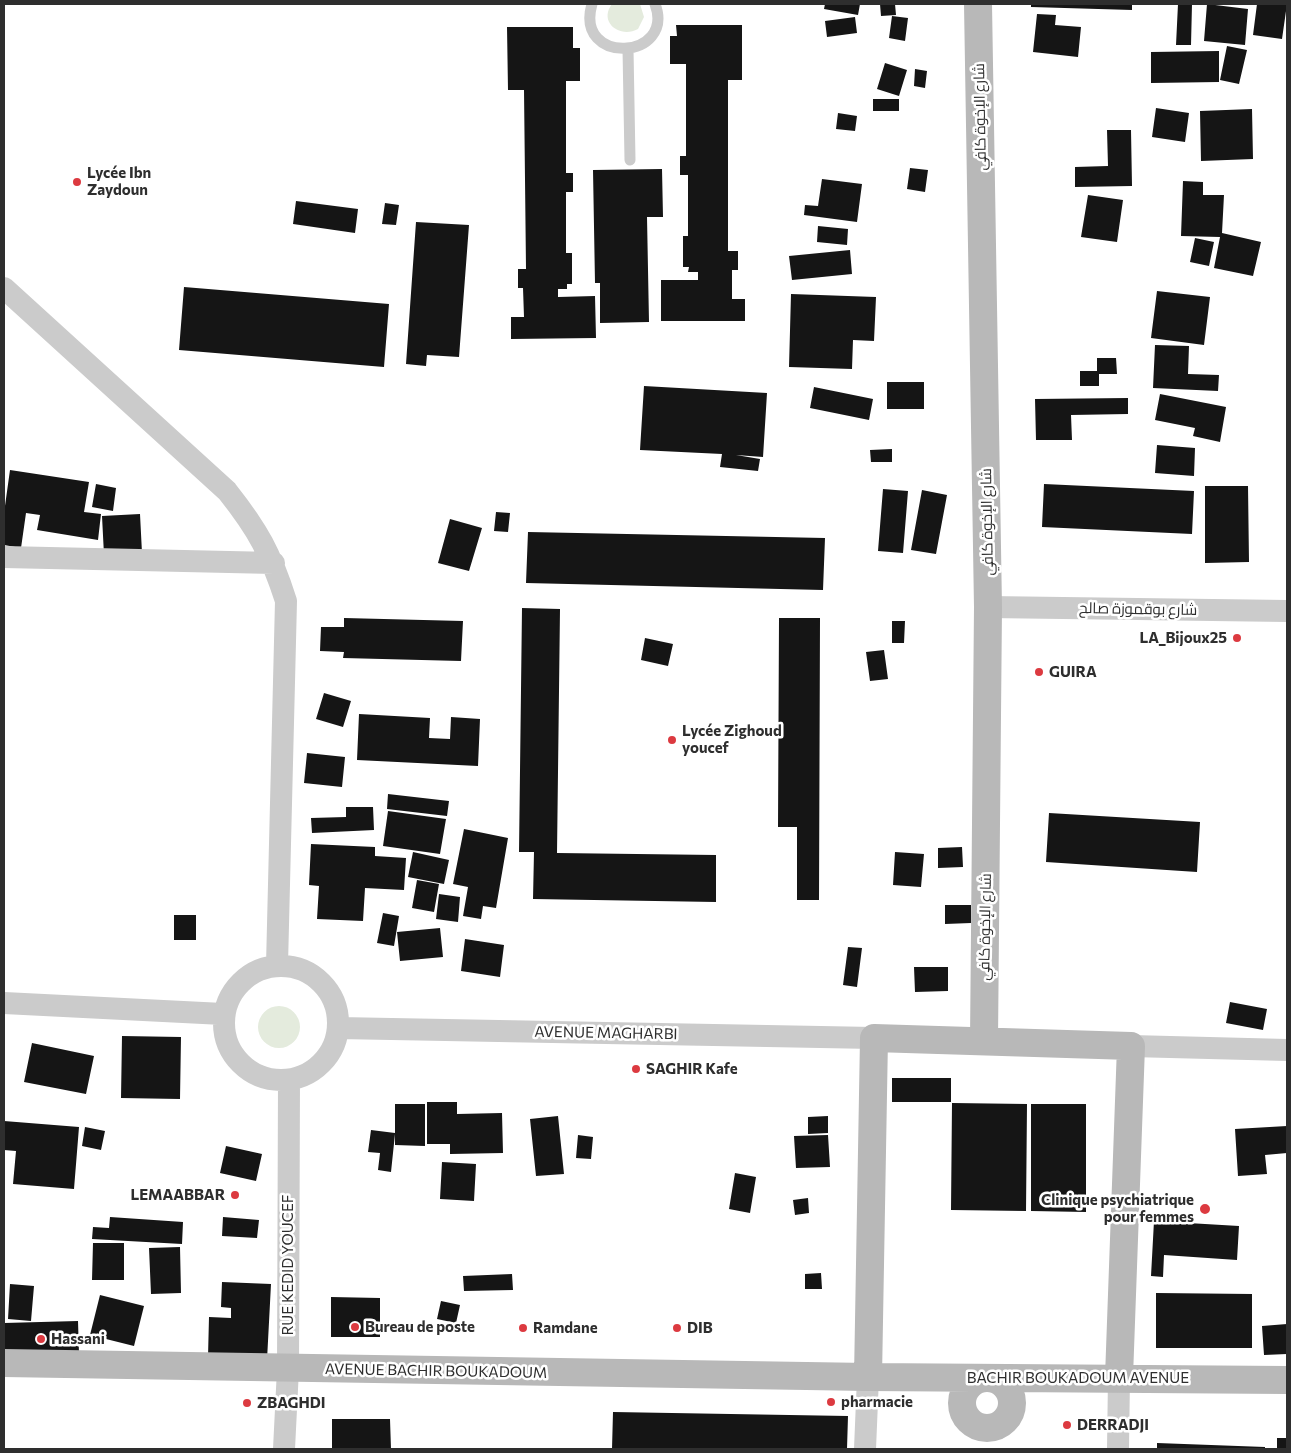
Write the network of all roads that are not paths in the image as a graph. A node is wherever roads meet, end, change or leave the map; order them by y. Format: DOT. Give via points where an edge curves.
graph roads {
  1 [pos="592,4"];
  2 [pos="655,4"];
  3 [pos="978,4"];
  4 [pos="628,49"];
  5 [pos="630,160"];
  6 [pos="4,288"];
  7 [pos="4,557"];
  8 [pos="274,563"];
  9 [pos="988,608"];
  10 [pos="1287,611"];
  11 [pos="277,965"];
  12 [pos="4,1003"];
  13 [pos="223,1014"];
  14 [pos="338,1028"];
  15 [pos="874,1038"];
  16 [pos="984,1040"];
  17 [pos="1131,1046"];
  18 [pos="1287,1050"];
  19 [pos="289,1080"];
  20 [pos="4,1363"];
  21 [pos="288,1369"];
  22 [pos="938,1376"];
  23 [pos="868,1377"];
  24 [pos="1119,1377"];
  25 [pos="988,1378"];
  26 [pos="1036,1379"];
  27 [pos="1287,1380"];
  28 [pos="966,1411"];
  29 [pos="1008,1412"];
  30 [pos="284,1449"];
  31 [pos="865,1449"];
  32 [pos="982,1449"];
  33 [pos="993,1449"];
  34 [pos="1118,1449"];
  1 -- 4 [label="lane" via="590,22 600,40 618,49"];
  2 -- 4 [label="lane" via="657,20 654,31 639,46"];
  3 -- 9 [label="main road, شارع الإخوة كافي"];
  4 -- 5 [label="lane"];
  6 -- 8 [label="street" via="227,491 252,522"];
  7 -- 8 [label="street"];
  8 -- 11 [label="street" via="286,601"];
  9 -- 10 [label="street, شارع بوقموزة صالح"];
  9 -- 16 [label="main road, شارع الإخوة كافي"];
  11 -- 13 [label="street" via="258,969 242,980 230,995"];
  11 -- 14 [label="street" via="309,972 322,982 338,1011"];
  12 -- 13 [label="street"];
  13 -- 19 [label="street" via="223,1032 239,1063 254,1074 271,1080"];
  14 -- 15 [label="street, AVENUE MAGHARBI"];
  14 -- 19 [label="street" via="334,1047 323,1063 307,1074"];
  15 -- 16 [label="main road"];
  15 -- 23 [label="main road"];
  16 -- 17 [label="main road"];
  17 -- 18 [label="street"];
  17 -- 24 [label="main road"];
  19 -- 21 [label="street, RUE KEDID YOUCEF"];
  20 -- 21 [label="main road, AVENUE BACHIR BOUKADOUM"];
  21 -- 23 [label="main road, AVENUE BACHIR BOUKADOUM"];
  21 -- 30 [label="street, RUE KEDID YOUCEF"];
  22 -- 23 [label="main road, BACHIR BOUKADOUM AVENUE"];
  22 -- 25 [label="main road, BACHIR BOUKADOUM AVENUE"];
  22 -- 28 [label="main road"];
  23 -- 31 [label="street"];
  24 -- 26 [label="main road, BACHIR BOUKADOUM AVENUE"];
  24 -- 27 [label="main road, BACHIR BOUKADOUM AVENUE"];
  24 -- 34 [label="street"];
  25 -- 26 [label="main road, BACHIR BOUKADOUM AVENUE"];
  25 -- 28 [label="main road" via="973,1382 967,1388"];
  25 -- 29 [label="main road" via="1008,1388"];
  26 -- 29 [label="main road"];
  28 -- 29 [label="main road" via="983,1427 991,1427"];
  28 -- 32 [label="main road"];
  29 -- 33 [label="main road"];
}
